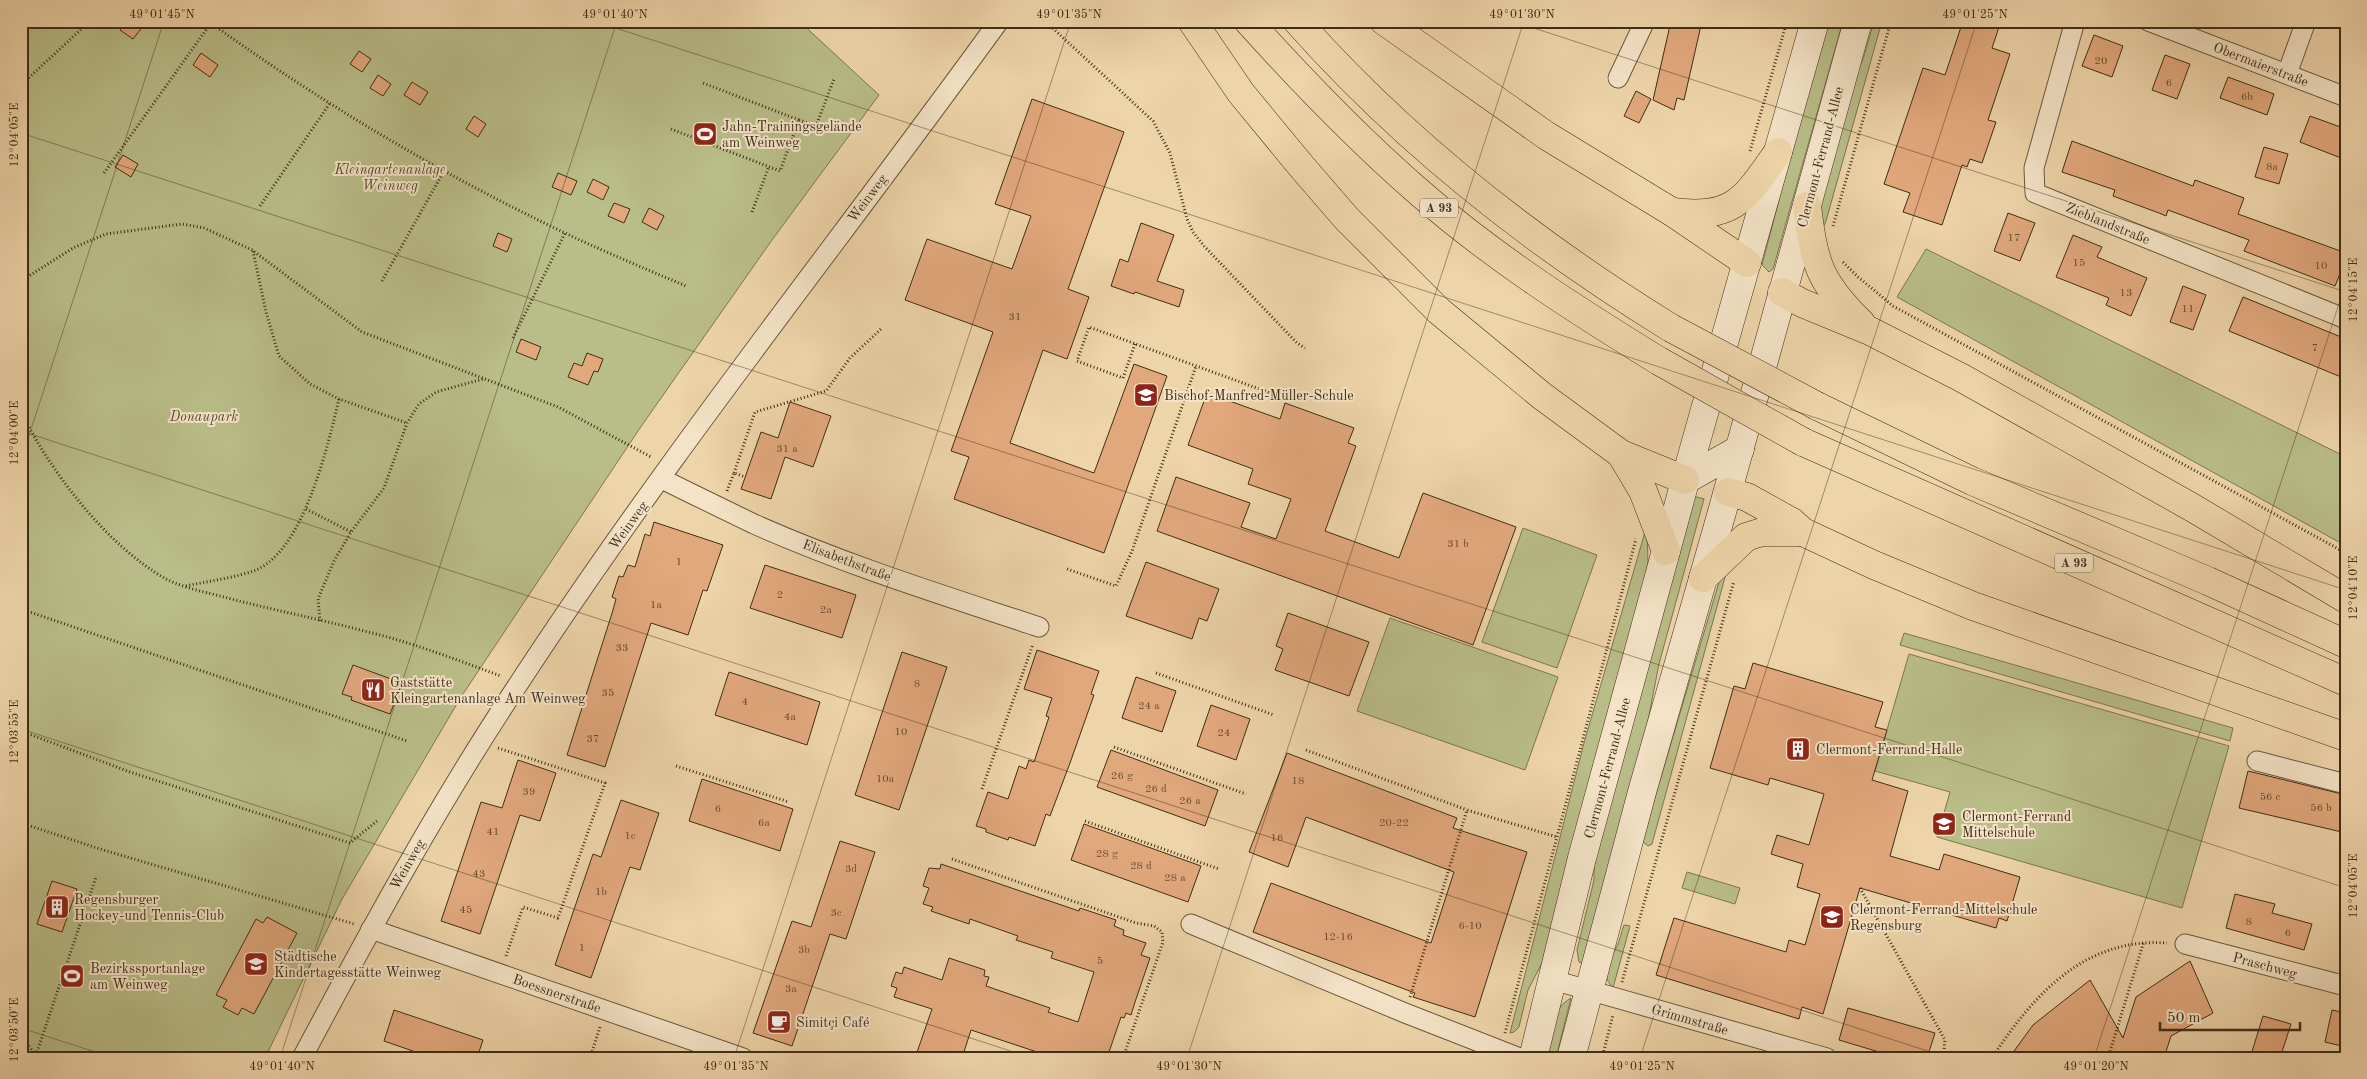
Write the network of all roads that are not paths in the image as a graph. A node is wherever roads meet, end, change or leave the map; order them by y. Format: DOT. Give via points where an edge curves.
graph roads {
  1 [pos="998,21"];
  2 [pos="1192,21"];
  3 [pos="1248,21"];
  4 [pos="1297,21"];
  5 [pos="1384,21"];
  6 [pos="1645,21"];
  7 [pos="1815,21"];
  8 [pos="1858,21"];
  9 [pos="2075,21"];
  10 [pos="2148,21"];
  11 [pos="2306,21"];
  12 [pos="2287,74"];
  13 [pos="1618,78"];
  14 [pos="2346,97"];
  15 [pos="1778,152"];
  16 [pos="1807,206"];
  17 [pos="1672,212"];
  18 [pos="1747,263"];
  19 [pos="1782,292"];
  20 [pos="1731,318"];
  21 [pos="2346,319"];
  22 [pos="1870,331"];
  23 [pos="1740,449"];
  24 [pos="1621,454"];
  25 [pos="662,479"];
  26 [pos="1685,480"];
  27 [pos="1728,492"];
  28 [pos="1803,532"];
  29 [pos="1666,551"];
  30 [pos="1703,578"];
  31 [pos="2346,598"];
  32 [pos="1039,627"];
  33 [pos="2346,644"];
  34 [pos="2346,682"];
  35 [pos="2346,737"];
  36 [pos="2257,761"];
  37 [pos="2346,784"];
  38 [pos="1190,924"];
  39 [pos="371,929"];
  40 [pos="2185,944"];
  41 [pos="1553,980"];
  42 [pos="2346,986"];
  43 [pos="1588,990"];
  44 [pos="302,1058"];
  45 [pos="743,1058"];
  46 [pos="1520,1058"];
  47 [pos="1533,1058"];
  48 [pos="1571,1058"];
  49 [pos="1827,1058"];
  1 -- 25 [label="street, Weinweg"];
  2 -- 24 [label="highway" via="1241,93 1302,167 1438,311 1542,396"];
  3 -- 34 [label="highway, A 93, bridge" via="1276,53 1420,193 1586,316 1659,361 1802,442"];
  4 -- 33 [label="highway, A 93, bridge" via="1375,104 1494,207 1610,290 1671,328 1816,406 1972,481 2208,580"];
  5 -- 17 [label="highway" via="1547,136"];
  6 -- 13 [label="street"];
  7 -- 15 [label="street, Clermont-Ferrand-Allee"];
  8 -- 16 [label="street, Clermont-Ferrand-Allee"];
  9 -- 21 [label="street, Zieblandstraße" via="2034,168 2035,193"];
  10 -- 12 [label="street, Obermaierstraße"];
  11 -- 12 [label="street"];
  12 -- 14 [label="street, Obermaierstraße"];
  15 -- 17 [label="highway" via="1754,185 1734,205 1700,215"];
  15 -- 18 [label="street, Clermont-Ferrand-Allee"];
  16 -- 19 [label="street, Clermont-Ferrand-Allee"];
  16 -- 22 [label="highway" via="1818,266 1837,300"];
  17 -- 18 [label="highway"];
  18 -- 19 [label="street"];
  18 -- 20 [label="street, Clermont-Ferrand-Allee"];
  19 -- 20 [label="street"];
  19 -- 22 [label="highway"];
  19 -- 23 [label="street, Clermont-Ferrand-Allee"];
  20 -- 26 [label="street, Clermont-Ferrand-Allee"];
  22 -- 31 [label="highway" via="1962,378 2185,503"];
  23 -- 26 [label="street"];
  23 -- 27 [label="street, Clermont-Ferrand-Allee"];
  24 -- 26 [label="highway"];
  24 -- 29 [label="highway" via="1649,504"];
  25 -- 32 [label="street, Elisabethstraße" via="755,524 887,576"];
  25 -- 39 [label="street, Weinweg" via="518,684 408,862"];
  26 -- 27 [label="street"];
  26 -- 29 [label="street, Clermont-Ferrand-Allee"];
  27 -- 28 [label="highway" via="1747,498 1792,522"];
  27 -- 30 [label="street, Clermont-Ferrand-Allee"];
  28 -- 30 [label="highway" via="1762,532 1746,537"];
  28 -- 35 [label="highway" via="1973,606"];
  29 -- 41 [label="street, Clermont-Ferrand-Allee" via="1582,858"];
  30 -- 43 [label="street, Clermont-Ferrand-Allee"];
  36 -- 37 [label="street"];
  38 -- 46 [label="street"];
  39 -- 44 [label="street, Weinweg"];
  39 -- 45 [label="street, Boessnerstraße"];
  40 -- 42 [label="street, Praschweg"];
  41 -- 43 [label="street, Grimmstraße"];
  41 -- 47 [label="street, Clermont-Ferrand-Allee"];
  43 -- 48 [label="street, Clermont-Ferrand-Allee"];
  43 -- 49 [label="street, Grimmstraße"];
}
